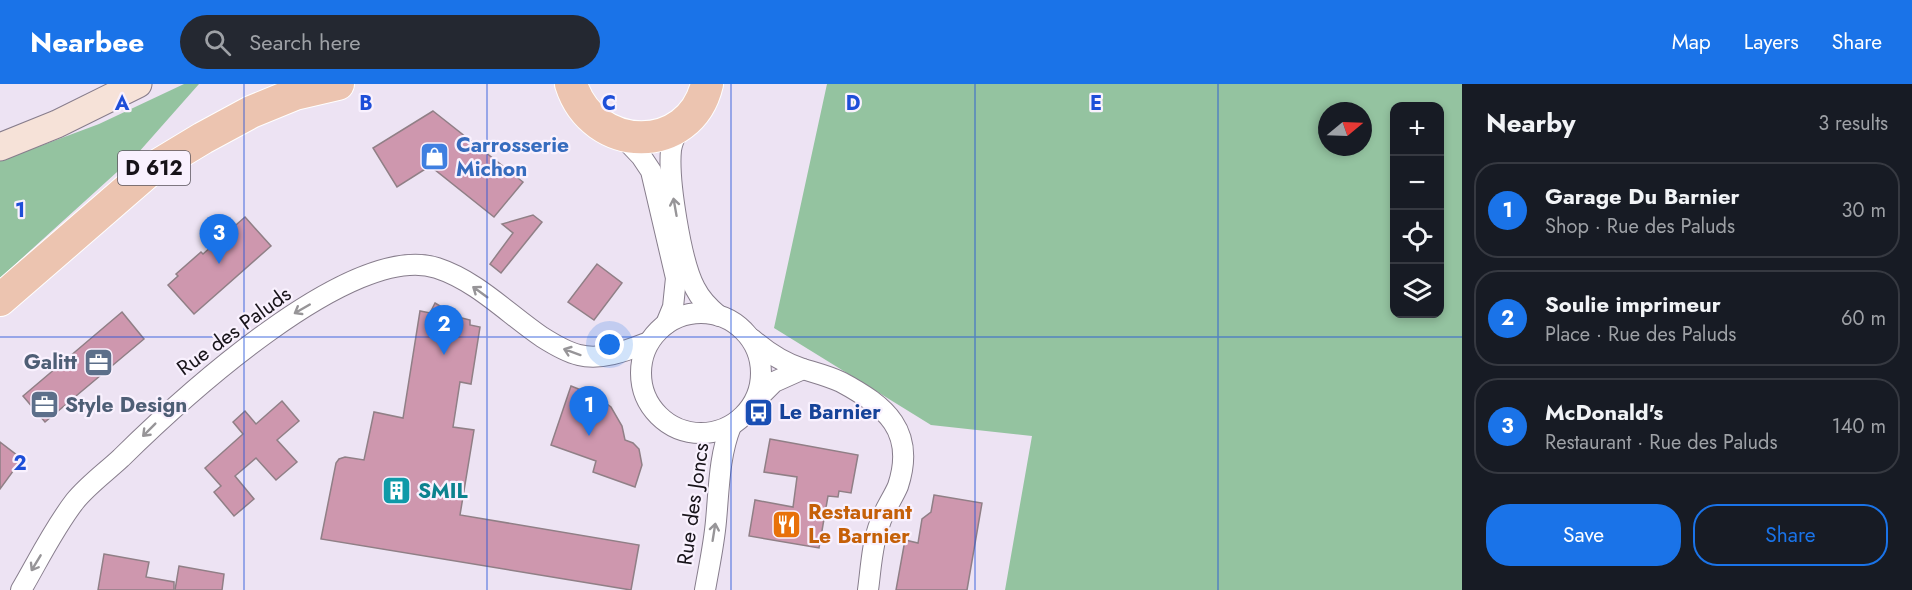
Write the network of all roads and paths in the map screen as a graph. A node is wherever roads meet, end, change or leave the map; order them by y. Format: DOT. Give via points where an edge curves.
graph roads {
  1 [pos="138,84"];
  2 [pos="338,84"];
  3 [pos="545,84"];
  4 [pos="707,84"];
  5 [pos="577,96"];
  6 [pos="681,124"];
  7 [pos="622,136"];
  8 [pos="0,147"];
  9 [pos="0,300"];
  10 [pos="719,316"];
  11 [pos="666,324"];
  12 [pos="749,338"];
  13 [pos="649,342"];
  14 [pos="803,369"];
  15 [pos="754,401"];
  16 [pos="731,426"];
  17 [pos="21,590"];
  18 [pos="705,590"];
  19 [pos="868,590"];
  1 -- 8 [label="main road"];
  2 -- 9 [label="main road, D 612" via="295,94 251,112 150,170"];
  3 -- 5 [label="main road"];
  4 -- 6 [label="main road" via="696,109"];
  5 -- 7 [label="main road" via="600,126"];
  6 -- 7 [label="main road" via="653,136"];
  10 -- 6 [label="street, one-way" via="694,287 686,262 670,176 672,142"];
  7 -- 11 [label="street" via="651,171 676,278 673,307"];
  10 -- 11 [label="street" via="692,314"];
  10 -- 12 [label="street" via="741,328"];
  11 -- 13 [label="street"];
  12 -- 14 [label="street" via="781,360"];
  12 -- 15 [label="street" via="760,362 760,382"];
  13 -- 16 [label="street" via="643,356 641,384 658,416 689,433 704,434"];
  13 -- 17 [label="street, Rue des Paluds, one-way" via="627,351 579,356 554,345 464,280 435,267 399,264 374,271 283,320 159,420 76,501"];
  14 -- 15 [label="street" via="774,382"];
  14 -- 19 [label="street" via="819,372 858,392 891,418 900,437 897,487 879,525"];
  15 -- 16 [label="street"];
  18 -- 16 [label="street, Rue des Joncs, one-way" via="724,443"];
}
